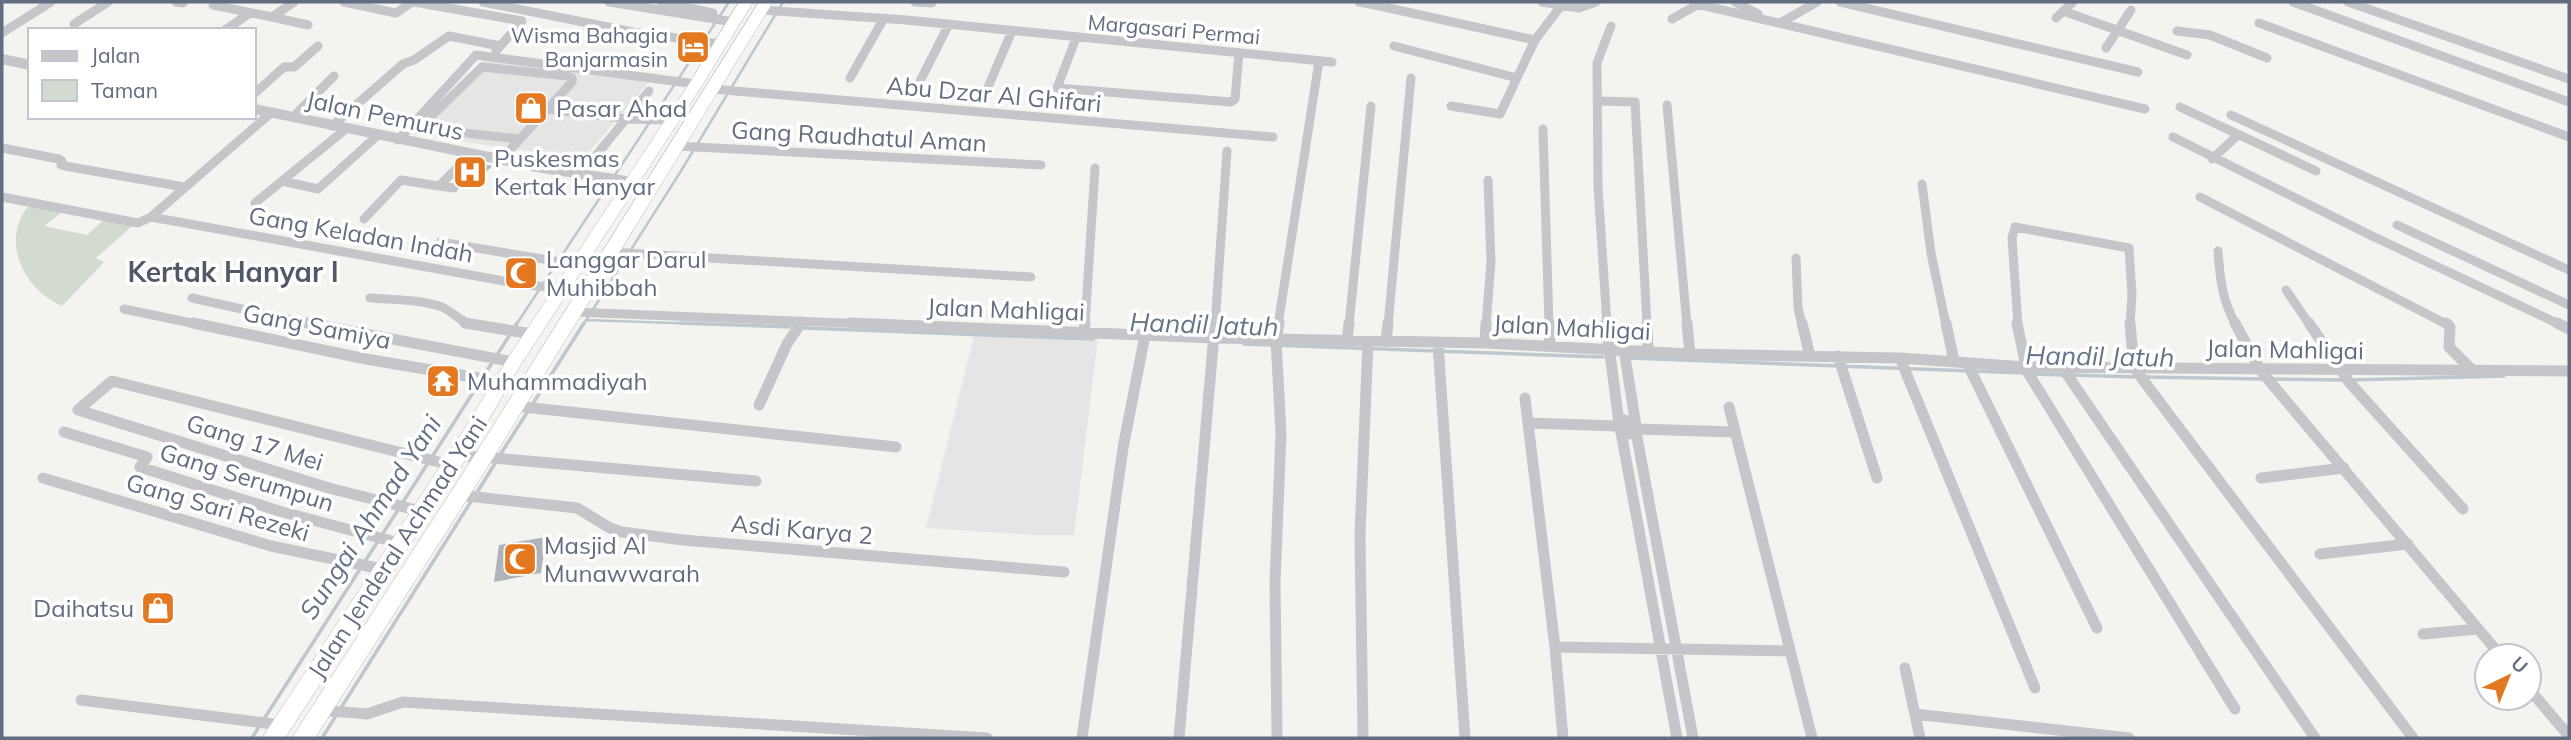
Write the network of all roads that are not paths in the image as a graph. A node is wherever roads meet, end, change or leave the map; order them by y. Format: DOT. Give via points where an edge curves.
graph roads {
  1 [pos="51,2"];
  2 [pos="108,2"];
  3 [pos="344,2"];
  4 [pos="413,2"];
  5 [pos="483,2"];
  6 [pos="609,2"];
  7 [pos="661,2"];
  8 [pos="746,2"];
  9 [pos="915,2"];
  10 [pos="1359,2"];
  11 [pos="1542,2"];
  12 [pos="1596,2"];
  13 [pos="1735,2"];
  14 [pos="1817,2"];
  15 [pos="1840,2"];
  16 [pos="2073,2"];
  17 [pos="2293,2"];
  18 [pos="2348,2"];
  19 [pos="292,3"];
  20 [pos="932,3"];
  21 [pos="1699,3"];
  22 [pos="1377,4"];
  23 [pos="213,5"];
  24 [pos="1561,6"];
  25 [pos="768,7"];
  26 [pos="2367,8"];
  27 [pos="2131,10"];
  28 [pos="250,13"];
  29 [pos="272,17"];
  30 [pos="724,18"];
  31 [pos="884,18"];
  32 [pos="1672,19"];
  33 [pos="1770,20"];
  34 [pos="1780,23"];
  35 [pos="2259,23"];
  36 [pos="74,24"];
  37 [pos="949,24"];
  38 [pos="2204,24"];
  39 [pos="2353,24"];
  40 [pos="308,25"];
  41 [pos="1611,26"];
  42 [pos="228,28"];
  43 [pos="1012,31"];
  44 [pos="2117,32"];
  45 [pos="2,33"];
  46 [pos="2207,35"];
  47 [pos="1076,38"];
  48 [pos="1535,40"];
  49 [pos="709,43"];
  50 [pos="318,46"];
  51 [pos="500,46"];
  52 [pos="1394,46"];
  53 [pos="2106,48"];
  54 [pos="2167,48"];
  55 [pos="1240,53"];
  56 [pos="2188,55"];
  57 [pos="490,57"];
  58 [pos="2267,58"];
  59 [pos="2,59"];
  60 [pos="1319,61"];
  61 [pos="1332,62"];
  62 [pos="28,65"];
  63 [pos="2138,72"];
  64 [pos="334,76"];
  65 [pos="850,78"];
  66 [pos="1410,78"];
  67 [pos="1517,78"];
  68 [pos="2569,79"];
  69 [pos="696,84"];
  70 [pos="918,87"];
  71 [pos="724,90"];
  72 [pos="649,91"];
  73 [pos="256,92"];
  74 [pos="986,92"];
  75 [pos="1598,102"];
  76 [pos="2569,102"];
  77 [pos="1667,105"];
  78 [pos="1371,106"];
  79 [pos="1451,106"];
  80 [pos="2180,107"];
  81 [pos="256,109"];
  82 [pos="548,109"];
  83 [pos="2145,110"];
  84 [pos="272,112"];
  85 [pos="2231,115"];
  86 [pos="293,117"];
  87 [pos="627,119"];
  88 [pos="663,120"];
  89 [pos="332,126"];
  90 [pos="347,128"];
  91 [pos="419,128"];
  92 [pos="1542,129"];
  93 [pos="378,135"];
  94 [pos="2238,135"];
  95 [pos="1273,137"];
  96 [pos="2173,137"];
  97 [pos="2569,137"];
  98 [pos="520,139"];
  99 [pos="402,141"];
  100 [pos="676,146"];
  101 [pos="3,149"];
  102 [pos="1227,152"];
  103 [pos="471,154"];
  104 [pos="2212,159"];
  105 [pos="501,160"];
  106 [pos="1041,165"];
  107 [pos="1095,168"];
  108 [pos="2316,171"];
  109 [pos="580,175"];
  110 [pos="617,180"];
  111 [pos="1488,180"];
  112 [pos="282,181"];
  113 [pos="1922,184"];
  114 [pos="439,186"];
  115 [pos="184,187"];
  116 [pos="454,188"];
  117 [pos="2,197"];
  118 [pos="2200,197"];
  119 [pos="255,204"];
  120 [pos="150,217"];
  121 [pos="364,219"];
  122 [pos="2397,225"];
  123 [pos="440,242"];
  124 [pos="2218,251"];
  125 [pos="616,252"];
  126 [pos="1796,258"];
  127 [pos="565,263"];
  128 [pos="2569,270"];
  129 [pos="1031,277"];
  130 [pos="550,286"];
  131 [pos="2286,289"];
  132 [pos="192,298"];
  133 [pos="370,298"];
  134 [pos="2569,305"];
  135 [pos="124,309"];
  136 [pos="579,312"];
  137 [pos="802,321"];
  138 [pos="2569,329"];
  139 [pos="520,332"];
  140 [pos="1084,333"];
  141 [pos="1144,339"];
  142 [pos="1347,341"];
  143 [pos="1214,342"];
  144 [pos="1386,342"];
  145 [pos="1485,343"];
  146 [pos="1277,344"];
  147 [pos="1368,346"];
  148 [pos="1550,346"];
  149 [pos="1439,349"];
  150 [pos="1608,349"];
  151 [pos="1624,350"];
  152 [pos="1648,352"];
  153 [pos="1690,354"];
  154 [pos="1810,356"];
  155 [pos="501,360"];
  156 [pos="1954,361"];
  157 [pos="1840,364"];
  158 [pos="1903,365"];
  159 [pos="1970,370"];
  160 [pos="2569,372"];
  161 [pos="2029,373"];
  162 [pos="2475,373"];
  163 [pos="2067,374"];
  164 [pos="2138,375"];
  165 [pos="2265,376"];
  166 [pos="2345,377"];
  167 [pos="489,380"];
  168 [pos="1525,398"];
  169 [pos="759,405"];
  170 [pos="524,407"];
  171 [pos="1729,407"];
  172 [pos="1528,423"];
  173 [pos="1619,427"];
  174 [pos="1636,429"];
  175 [pos="64,432"];
  176 [pos="1735,432"];
  177 [pos="896,447"];
  178 [pos="494,459"];
  179 [pos="443,460"];
  180 [pos="2344,468"];
  181 [pos="43,478"];
  182 [pos="1877,478"];
  183 [pos="2261,478"];
  184 [pos="756,481"];
  185 [pos="470,497"];
  186 [pos="408,508"];
  187 [pos="2463,509"];
  188 [pos="386,540"];
  189 [pos="2408,544"];
  190 [pos="2320,554"];
  191 [pos="370,567"];
  192 [pos="1064,572"];
  193 [pos="2097,628"];
  194 [pos="2478,629"];
  195 [pos="2423,634"];
  196 [pos="2489,642"];
  197 [pos="1555,647"];
  198 [pos="1661,647"];
  199 [pos="1676,648"];
  200 [pos="1790,651"];
  201 [pos="1905,668"];
  202 [pos="2035,688"];
  203 [pos="81,700"];
  204 [pos="2543,705"];
  205 [pos="2235,709"];
  206 [pos="333,711"];
  207 [pos="1914,714"];
  208 [pos="270,727"];
  209 [pos="1277,734"];
  210 [pos="2569,736"];
  211 [pos="303,738"];
  212 [pos="987,738"];
  213 [pos="1082,738"];
  214 [pos="1179,738"];
  215 [pos="1363,738"];
  216 [pos="1465,738"];
  217 [pos="1563,738"];
  218 [pos="1677,738"];
  219 [pos="1693,738"];
  220 [pos="1812,738"];
  221 [pos="1920,738"];
  222 [pos="2129,738"];
  223 [pos="2315,738"];
  224 [pos="2413,738"];
  1 -- 45 [label="street"];
  2 -- 36 [label="street"];
  3 -- 4 [label="street" via="396,13"];
  4 -- 51 [label="street" via="522,21"];
  5 -- 49 [label="street"];
  6 -- 30 [label="street"];
  7 -- 30 [label="street"];
  8 -- 30 [label="highway, Jalan Jenderal Achmad Yani"];
  9 -- 20 [label="street"];
  10 -- 22 [label="street"];
  11 -- 24 [label="street"];
  12 -- 24 [label="street" via="1579,8"];
  13 -- 33 [label="street"];
  14 -- 34 [label="street"];
  15 -- 63 [label="street"];
  16 -- 44 [label="street" via="2059,15"];
  17 -- 39 [label="street"];
  18 -- 26 [label="street"];
  19 -- 29 [label="street"];
  21 -- 32 [label="street"];
  21 -- 33 [label="street"];
  22 -- 48 [label="street"];
  23 -- 28 [label="street"];
  24 -- 48 [label="street"];
  25 -- 31 [label="street, Margasari Permai"];
  25 -- 71 [label="highway, Jalan Jenderal Achmad Yani"];
  26 -- 39 [label="street"];
  26 -- 68 [label="street"];
  27 -- 44 [label="street"];
  28 -- 29 [label="street"];
  28 -- 42 [label="street"];
  29 -- 40 [label="street"];
  30 -- 49 [label="highway, Jalan Jenderal Achmad Yani"];
  31 -- 37 [label="street, Margasari Permai"];
  31 -- 65 [label="street"];
  33 -- 34 [label="street"];
  34 -- 83 [label="street"];
  35 -- 97 [label="street"];
  37 -- 43 [label="street, Margasari Permai"];
  37 -- 70 [label="street"];
  38 -- 46 [label="street"];
  39 -- 76 [label="street"];
  41 -- 75 [label="street" via="1597,63"];
  43 -- 47 [label="street, Margasari Permai"];
  43 -- 74 [label="street"];
  44 -- 53 [label="street"];
  44 -- 54 [label="street"];
  46 -- 54 [label="street" via="2178,30"];
  46 -- 58 [label="street"];
  47 -- 55 [label="street, Margasari Permai"];
  47 -- 55 [label="street" via="1057,88 1231,102"];
  48 -- 67 [label="street"];
  49 -- 69 [label="highway, Jalan Jenderal Achmad Yani"];
  50 -- 73 [label="street"];
  51 -- 57 [label="street"];
  51 -- 89 [label="street" via="449,36 403,64"];
  52 -- 67 [label="street"];
  54 -- 56 [label="street"];
  55 -- 60 [label="street, Margasari Permai"];
  57 -- 69 [label="street"];
  57 -- 99 [label="street" via="477,55"];
  59 -- 62 [label="street"];
  60 -- 61 [label="street, Margasari Permai"];
  60 -- 146 [label="street"];
  64 -- 86 [label="street"];
  66 -- 144 [label="street"];
  67 -- 79 [label="street" via="1496,116"];
  69 -- 88 [label="highway, Jalan Jenderal Achmad Yani"];
  71 -- 95 [label="street, Abu Dzar Al Ghifari"];
  71 -- 100 [label="highway, Jalan Jenderal Achmad Yani"];
  72 -- 87 [label="street"];
  75 -- 150 [label="street"];
  75 -- 152 [label="street" via="1635,102"];
  77 -- 153 [label="street"];
  78 -- 142 [label="street"];
  80 -- 94 [label="street"];
  81 -- 84 [label="street, Jalan Pemurus"];
  82 -- 87 [label="street"];
  82 -- 91 [label="street" via="572,78 482,67"];
  82 -- 98 [label="street"];
  84 -- 86 [label="street, Jalan Pemurus"];
  84 -- 115 [label="street"];
  85 -- 128 [label="street"];
  86 -- 89 [label="street, Jalan Pemurus"];
  87 -- 88 [label="street"];
  87 -- 109 [label="street"];
  88 -- 110 [label="highway, Jalan Jenderal Achmad Yani"];
  89 -- 90 [label="street, Jalan Pemurus"];
  90 -- 93 [label="street, Jalan Pemurus"];
  90 -- 112 [label="street"];
  91 -- 98 [label="street"];
  91 -- 99 [label="street"];
  92 -- 148 [label="street"];
  93 -- 99 [label="street, Jalan Pemurus"];
  93 -- 112 [label="street" via="318,189"];
  94 -- 104 [label="street"];
  94 -- 108 [label="street"];
  96 -- 104 [label="street"];
  98 -- 105 [label="street"];
  99 -- 103 [label="street, Jalan Pemurus"];
  100 -- 106 [label="street, Gang Raudhatul Aman"];
  100 -- 125 [label="highway, Jalan Jenderal Achmad Yani"];
  101 -- 115 [label="street" via="59,159 65,166"];
  102 -- 143 [label="street"];
  103 -- 105 [label="street, Jalan Pemurus"];
  103 -- 114 [label="street"];
  104 -- 138 [label="street"];
  105 -- 109 [label="street, Jalan Pemurus"];
  107 -- 140 [label="street"];
  109 -- 110 [label="street, Jalan Pemurus"];
  110 -- 127 [label="highway, Jalan Jenderal Achmad Yani"];
  111 -- 145 [label="street" via="1491,262"];
  112 -- 119 [label="street"];
  113 -- 156 [label="street"];
  114 -- 116 [label="street"];
  114 -- 121 [label="street" via="401,180"];
  115 -- 120 [label="street"];
  117 -- 120 [label="street, Gang Keladan Indah" via="138,223"];
  118 -- 162 [label="street" via="2439,318 2450,327 2448,347"];
  120 -- 130 [label="street, Gang Keladan Indah"];
  122 -- 134 [label="street"];
  123 -- 127 [label="street"];
  124 -- 165 [label="street" via="2226,307"];
  125 -- 129 [label="street"];
  125 -- 136 [label="highway, Jalan Jenderal Achmad Yani"];
  126 -- 154 [label="street" via="1798,308"];
  127 -- 130 [label="highway, Jalan Jenderal Achmad Yani"];
  130 -- 139 [label="highway, Jalan Jenderal Achmad Yani"];
  131 -- 166 [label="street"];
  132 -- 155 [label="street"];
  133 -- 139 [label="street" via="437,306 463,324"];
  135 -- 167 [label="street, Gang Samiya"];
  136 -- 137 [label="street, Jalan Mahligai"];
  136 -- 170 [label="highway, Jalan Jenderal Achmad Yani"];
  137 -- 140 [label="street, Jalan Mahligai"];
  137 -- 169 [label="street"];
  139 -- 155 [label="highway, Jalan Jenderal Achmad Yani"];
  140 -- 141 [label="street, Jalan Mahligai"];
  141 -- 143 [label="street, Jalan Mahligai"];
  141 -- 213 [label="street" via="1123,448"];
  142 -- 146 [label="street, Jalan Mahligai"];
  142 -- 147 [label="street, Jalan Mahligai"];
  143 -- 146 [label="street, Jalan Mahligai"];
  143 -- 214 [label="street"];
  144 -- 147 [label="street, Jalan Mahligai"];
  144 -- 149 [label="street, Jalan Mahligai"];
  145 -- 148 [label="street, Jalan Mahligai"];
  145 -- 149 [label="street, Jalan Mahligai"];
  146 -- 209 [label="street" via="1281,433 1275,583"];
  147 -- 215 [label="street" via="1360,535"];
  148 -- 150 [label="street, Jalan Mahligai"];
  149 -- 216 [label="street"];
  150 -- 151 [label="street, Jalan Mahligai"];
  150 -- 173 [label="street"];
  151 -- 152 [label="street, Jalan Mahligai"];
  151 -- 174 [label="street"];
  152 -- 153 [label="street, Jalan Mahligai"];
  153 -- 154 [label="street, Jalan Mahligai"];
  154 -- 157 [label="street, Jalan Mahligai"];
  155 -- 167 [label="highway, Jalan Jenderal Achmad Yani"];
  156 -- 158 [label="street, Jalan Mahligai"];
  156 -- 159 [label="street, Jalan Mahligai"];
  157 -- 158 [label="street, Jalan Mahligai"];
  157 -- 182 [label="street"];
  158 -- 202 [label="street"];
  159 -- 161 [label="street, Jalan Mahligai"];
  159 -- 193 [label="street"];
  160 -- 162 [label="street, Jalan Mahligai"];
  161 -- 163 [label="street, Jalan Mahligai"];
  161 -- 164 [label="street" via="2017,322 2012,238 2017,226 2129,248 2129,331"];
  161 -- 205 [label="street"];
  162 -- 166 [label="street, Jalan Mahligai"];
  163 -- 164 [label="street, Jalan Mahligai"];
  163 -- 223 [label="street"];
  164 -- 165 [label="street, Jalan Mahligai"];
  164 -- 224 [label="street"];
  165 -- 166 [label="street, Jalan Mahligai"];
  165 -- 180 [label="street"];
  166 -- 187 [label="street"];
  167 -- 179 [label="highway, Jalan Jenderal Achmad Yani"];
  168 -- 172 [label="street"];
  170 -- 177 [label="street"];
  170 -- 178 [label="highway, Jalan Jenderal Achmad Yani"];
  171 -- 176 [label="street"];
  172 -- 173 [label="street"];
  172 -- 197 [label="street"];
  173 -- 174 [label="street" via="1629,435"];
  173 -- 198 [label="street"];
  174 -- 176 [label="street"];
  174 -- 199 [label="street"];
  175 -- 188 [label="street, Gang Serumpun" via="147,457 140,467"];
  176 -- 200 [label="street"];
  178 -- 179 [label="street"];
  178 -- 184 [label="street"];
  178 -- 185 [label="highway, Jalan Jenderal Achmad Yani"];
  179 -- 186 [label="highway, Jalan Jenderal Achmad Yani"];
  179 -- 186 [label="street, Gang 17 Mei" via="112,381 78,410"];
  180 -- 183 [label="street"];
  180 -- 189 [label="street"];
  181 -- 191 [label="street, Gang Sari Rezeki" via="271,546"];
  185 -- 192 [label="street, Asdi Karya 2" via="577,508 610,528 671,538"];
  185 -- 206 [label="highway, Jalan Jenderal Achmad Yani"];
  186 -- 188 [label="highway, Jalan Jenderal Achmad Yani"];
  188 -- 191 [label="highway, Jalan Jenderal Achmad Yani"];
  189 -- 190 [label="street"];
  189 -- 194 [label="street"];
  191 -- 208 [label="highway, Jalan Jenderal Achmad Yani"];
  194 -- 195 [label="street"];
  194 -- 196 [label="street"];
  197 -- 198 [label="street"];
  197 -- 217 [label="street"];
  198 -- 199 [label="street"];
  198 -- 218 [label="street"];
  199 -- 200 [label="street"];
  199 -- 219 [label="street"];
  200 -- 220 [label="street"];
  201 -- 207 [label="street"];
  203 -- 208 [label="street"];
  204 -- 210 [label="street"];
  206 -- 211 [label="highway, Jalan Jenderal Achmad Yani"];
  206 -- 212 [label="street" via="367,714 403,702"];
  207 -- 221 [label="street"];
  207 -- 222 [label="street"];
}
